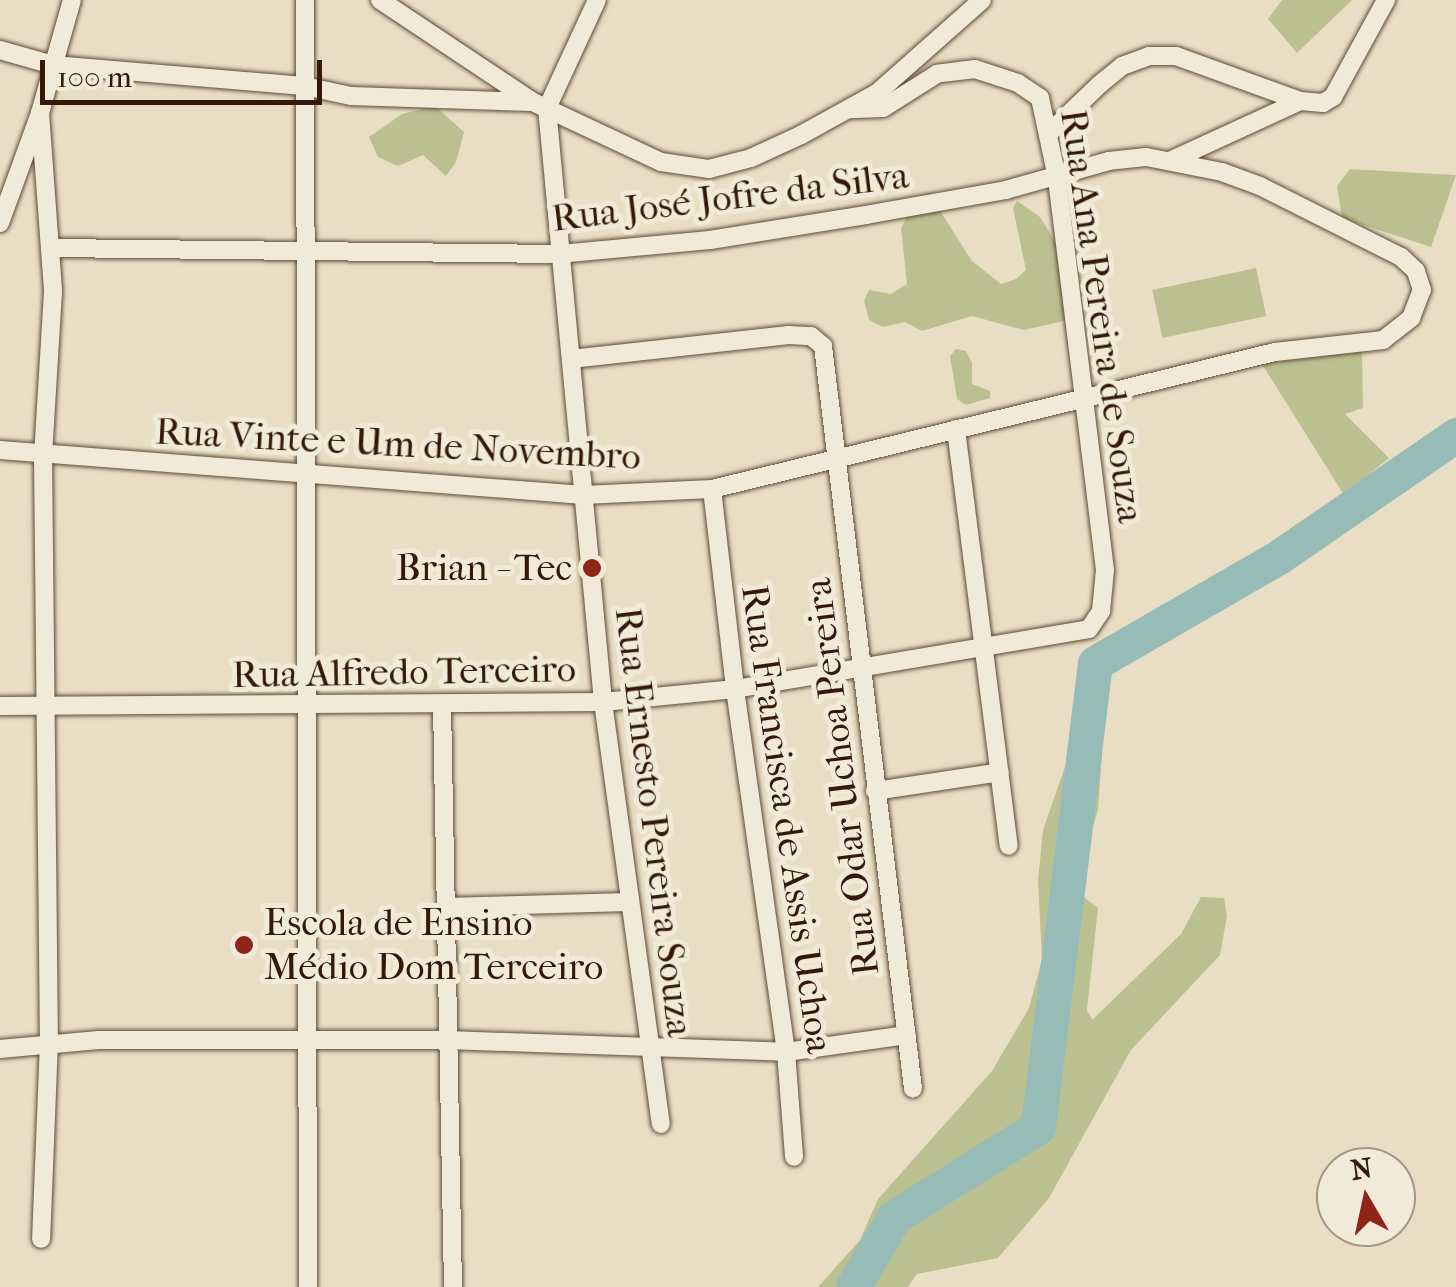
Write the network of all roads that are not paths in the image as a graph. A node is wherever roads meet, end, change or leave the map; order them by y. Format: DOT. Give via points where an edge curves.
graph roads {
  1 [pos="72,0"];
  2 [pos="305,0"];
  3 [pos="380,0"];
  4 [pos="598,0"];
  5 [pos="982,0"];
  6 [pos="1386,0"];
  7 [pos="0,50"];
  8 [pos="53,65"];
  9 [pos="304,86"];
  10 [pos="1040,98"];
  11 [pos="1300,101"];
  12 [pos="540,105"];
  13 [pos="1074,108"];
  14 [pos="849,109"];
  15 [pos="40,113"];
  16 [pos="1050,132"];
  17 [pos="1172,160"];
  18 [pos="1058,178"];
  19 [pos="0,223"];
  20 [pos="50,248"];
  21 [pos="304,250"];
  22 [pos="558,254"];
  23 [pos="571,359"];
  24 [pos="1198,374"];
  25 [pos="1085,398"];
  26 [pos="956,429"];
  27 [pos="0,450"];
  28 [pos="43,454"];
  29 [pos="836,458"];
  30 [pos="306,474"];
  31 [pos="712,489"];
  32 [pos="583,495"];
  33 [pos="984,646"];
  34 [pos="862,665"];
  35 [pos="734,689"];
  36 [pos="603,702"];
  37 [pos="442,704"];
  38 [pos="0,706"];
  39 [pos="308,706"];
  40 [pos="46,708"];
  41 [pos="1000,772"];
  42 [pos="876,790"];
  43 [pos="1009,846"];
  44 [pos="629,902"];
  45 [pos="446,907"];
  46 [pos="907,1036"];
  47 [pos="308,1040"];
  48 [pos="448,1040"];
  49 [pos="49,1042"];
  50 [pos="648,1046"];
  51 [pos="0,1049"];
  52 [pos="786,1052"];
  53 [pos="913,1089"];
  54 [pos="661,1124"];
  55 [pos="794,1157"];
  56 [pos="42,1239"];
  57 [pos="308,1287"];
  58 [pos="453,1287"];
  1 -- 8 [label="street"];
  2 -- 9 [label="street"];
  3 -- 12 [label="street"];
  4 -- 12 [label="street"];
  5 -- 14 [label="street" via="915,63"];
  6 -- 11 [label="street, Rua José Jofre da Silva" via="1333,96 1312,105"];
  7 -- 8 [label="street"];
  8 -- 9 [label="street"];
  8 -- 15 [label="street"];
  9 -- 12 [label="street" via="388,99"];
  9 -- 21 [label="street"];
  10 -- 13 [label="street"];
  10 -- 14 [label="street, Rua Ana Pereira de Souza" via="1018,82 975,69 937,74 883,108"];
  10 -- 16 [label="street, Rua Ana Pereira de Souza"];
  11 -- 13 [label="street" via="1162,55 1122,66"];
  11 -- 17 [label="street, Rua José Jofre da Silva"];
  12 -- 14 [label="street" via="660,162 709,170 751,158"];
  12 -- 22 [label="street, Rua Ernesto Pereira Souza"];
  13 -- 16 [label="street"];
  15 -- 19 [label="street"];
  15 -- 20 [label="street"];
  16 -- 18 [label="street, Rua Ana Pereira de Souza"];
  17 -- 18 [label="street, Rua José Jofre da Silva" via="1108,161"];
  17 -- 24 [label="street, Rua José Jofre da Silva" via="1248,181 1316,213 1401,256 1422,282 1412,318 1383,340 1275,352"];
  18 -- 22 [label="street, Rua José Jofre da Silva" via="710,240"];
  18 -- 25 [label="street, Rua Ana Pereira de Souza"];
  20 -- 21 [label="street, Rua José Jofre da Silva"];
  20 -- 28 [label="street"];
  21 -- 22 [label="street, Rua José Jofre da Silva"];
  21 -- 30 [label="street"];
  22 -- 23 [label="street, Rua Ernesto Pereira Souza"];
  23 -- 29 [label="street, Rua Odar Uchoa Pereira" via="811,336 824,346"];
  23 -- 32 [label="street, Rua Ernesto Pereira Souza"];
  24 -- 25 [label="street, Rua Vinte e Um de Novembro"];
  25 -- 26 [label="street, Rua Vinte e Um de Novembro"];
  25 -- 33 [label="street, Rua Ana Pereira de Souza" via="1105,570 1101,611 1089,630"];
  26 -- 29 [label="street, Rua Vinte e Um de Novembro"];
  26 -- 33 [label="street"];
  27 -- 28 [label="street, Rua Vinte e Um de Novembro"];
  28 -- 30 [label="street, Rua Vinte e Um de Novembro"];
  28 -- 40 [label="street"];
  29 -- 31 [label="street, Rua Vinte e Um de Novembro"];
  29 -- 34 [label="street, Rua Odar Uchoa Pereira"];
  30 -- 32 [label="street, Rua Vinte e Um de Novembro"];
  30 -- 39 [label="street"];
  31 -- 32 [label="street, Rua Vinte e Um de Novembro"];
  31 -- 35 [label="street, Rua Francisca de Assis Uchoa"];
  32 -- 36 [label="street, Rua Ernesto Pereira Souza"];
  33 -- 34 [label="street, Rua Alfredo Terceiro"];
  33 -- 41 [label="street"];
  34 -- 35 [label="street, Rua Alfredo Terceiro"];
  34 -- 42 [label="street, Rua Odar Uchoa Pereira"];
  35 -- 36 [label="street, Rua Alfredo Terceiro"];
  35 -- 52 [label="street, Rua Francisca de Assis Uchoa"];
  36 -- 37 [label="street, Rua Alfredo Terceiro"];
  36 -- 44 [label="street, Rua Ernesto Pereira Souza"];
  37 -- 39 [label="street, Rua Alfredo Terceiro"];
  37 -- 45 [label="street"];
  38 -- 40 [label="street, Rua Alfredo Terceiro"];
  39 -- 40 [label="street, Rua Alfredo Terceiro"];
  39 -- 47 [label="street"];
  40 -- 49 [label="street"];
  41 -- 42 [label="street"];
  41 -- 43 [label="street"];
  42 -- 46 [label="street, Rua Odar Uchoa Pereira"];
  44 -- 45 [label="street"];
  44 -- 50 [label="street, Rua Ernesto Pereira Souza"];
  45 -- 48 [label="street"];
  46 -- 52 [label="street"];
  46 -- 53 [label="street, Rua Odar Uchoa Pereira"];
  47 -- 48 [label="street"];
  47 -- 49 [label="street"];
  47 -- 57 [label="street"];
  48 -- 50 [label="street"];
  48 -- 58 [label="street"];
  49 -- 51 [label="street"];
  49 -- 56 [label="street"];
  50 -- 52 [label="street"];
  50 -- 54 [label="street, Rua Ernesto Pereira Souza"];
  52 -- 55 [label="street, Rua Francisca de Assis Uchoa"];
}
